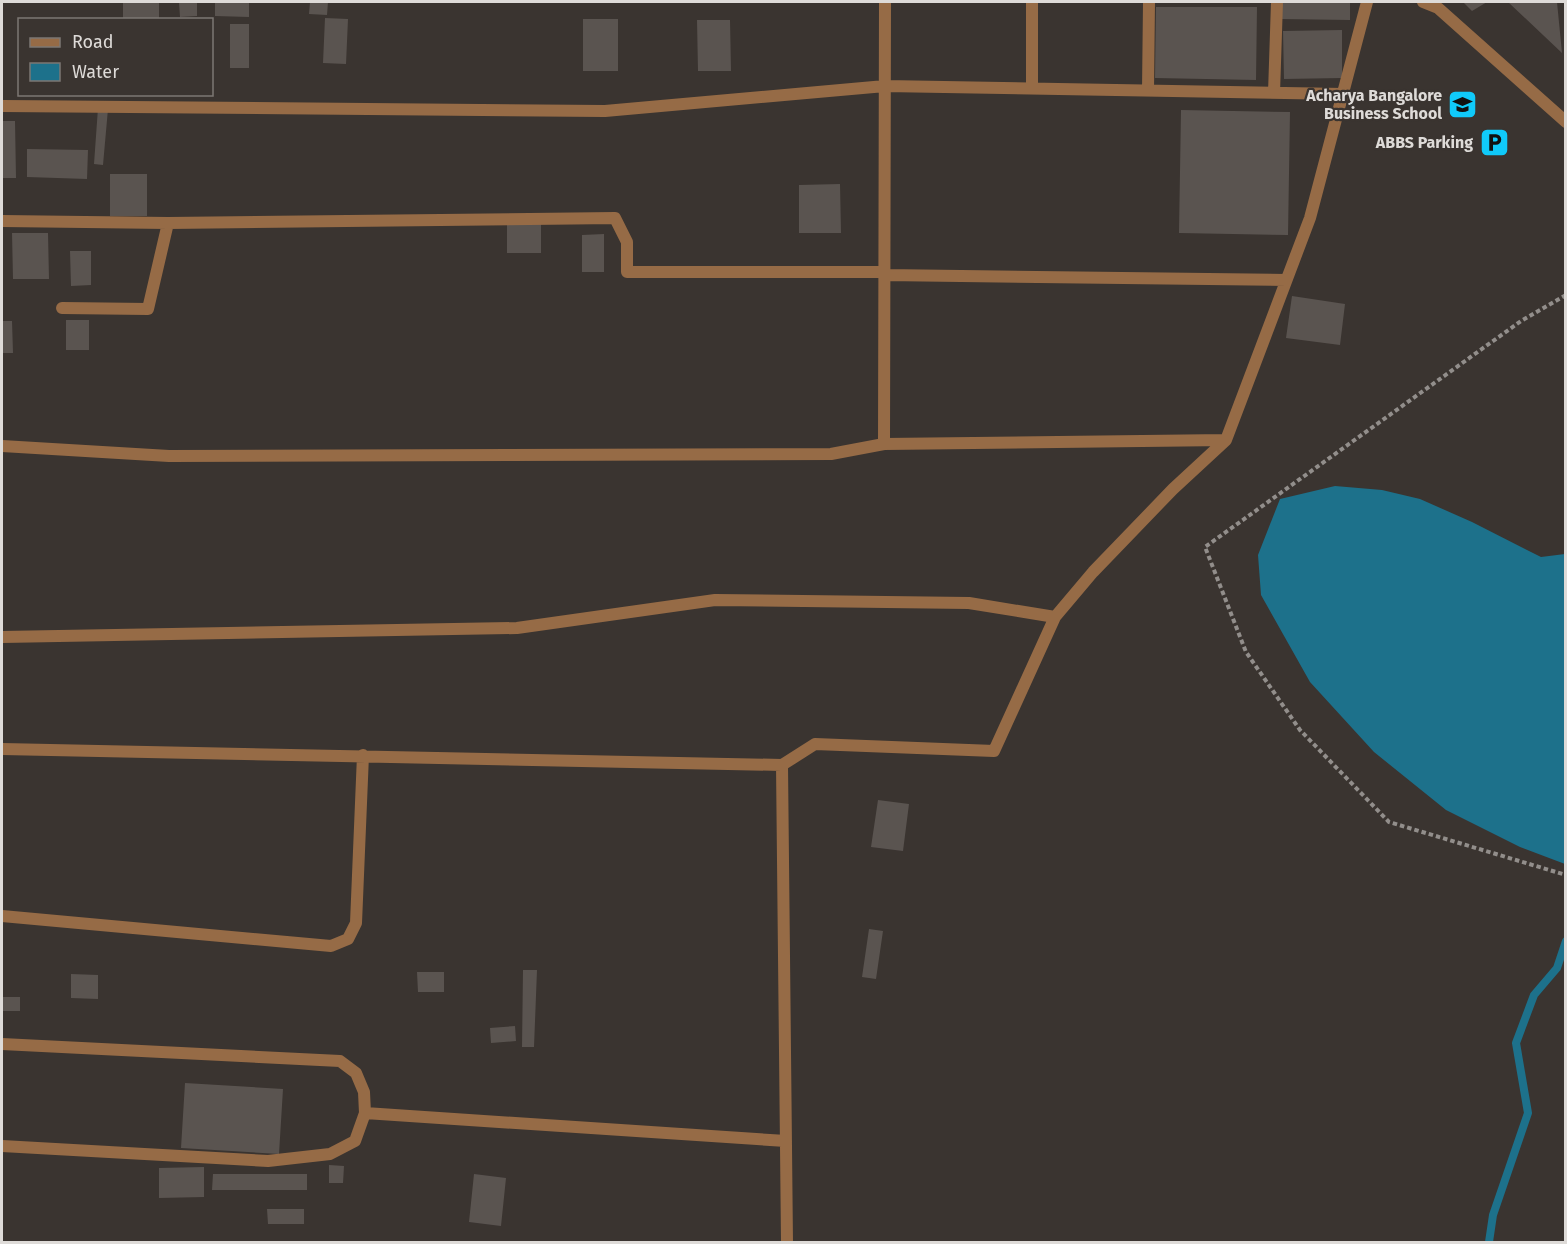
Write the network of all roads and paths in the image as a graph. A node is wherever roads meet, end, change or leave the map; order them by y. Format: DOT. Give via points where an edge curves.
graph roads {
  1 [pos="885,2"];
  2 [pos="1032,2"];
  3 [pos="1149,2"];
  4 [pos="1277,2"];
  5 [pos="1367,2"];
  6 [pos="1423,2"];
  7 [pos="885,86"];
  8 [pos="1032,88"];
  9 [pos="1148,90"];
  10 [pos="1274,93"];
  11 [pos="1343,94"];
  12 [pos="2,106"];
  13 [pos="1566,122"];
  14 [pos="2,220"];
  15 [pos="168,223"];
  16 [pos="885,275"];
  17 [pos="1286,280"];
  18 [pos="1566,295"];
  19 [pos="62,308"];
  20 [pos="1226,440"];
  21 [pos="884,444"];
  22 [pos="2,446"];
  23 [pos="1055,617"];
  24 [pos="2,637"];
  25 [pos="2,750"];
  26 [pos="363,755"];
  27 [pos="782,765"];
  28 [pos="1566,875"];
  29 [pos="2,916"];
  30 [pos="2,1044"];
  31 [pos="365,1113"];
  32 [pos="786,1141"];
  33 [pos="2,1146"];
  34 [pos="787,1242"];
  1 -- 7 [label="street"];
  2 -- 8 [label="street"];
  3 -- 9 [label="street"];
  4 -- 10 [label="street"];
  5 -- 11 [label="street"];
  6 -- 13 [label="street" via="1438,8"];
  7 -- 8 [label="street"];
  7 -- 12 [label="street" via="605,111"];
  7 -- 16 [label="street"];
  8 -- 9 [label="street"];
  9 -- 10 [label="street"];
  10 -- 11 [label="street"];
  11 -- 17 [label="street" via="1311,218"];
  14 -- 15 [label="street"];
  15 -- 16 [label="street" via="615,219 627,242 627,272"];
  15 -- 19 [label="street" via="148,309"];
  16 -- 17 [label="street"];
  16 -- 21 [label="street"];
  17 -- 20 [label="street"];
  18 -- 28 [label="path" via="1512,328 1205,547 1246,652 1300,730 1389,822"];
  20 -- 21 [label="street"];
  20 -- 23 [label="street" via="1173,489"];
  21 -- 22 [label="street" via="831,454 193,456"];
  23 -- 24 [label="street" via="969,603 715,600 517,628"];
  23 -- 27 [label="street" via="994,751 814,744"];
  25 -- 26 [label="street"];
  26 -- 27 [label="street"];
  26 -- 29 [label="street" via="356,922 348,939 332,946"];
  27 -- 32 [label="street"];
  30 -- 31 [label="street" via="340,1062 356,1073 364,1092"];
  31 -- 32 [label="street"];
  31 -- 33 [label="street" via="355,1141 330,1154 268,1161"];
  32 -- 34 [label="street"];
}
